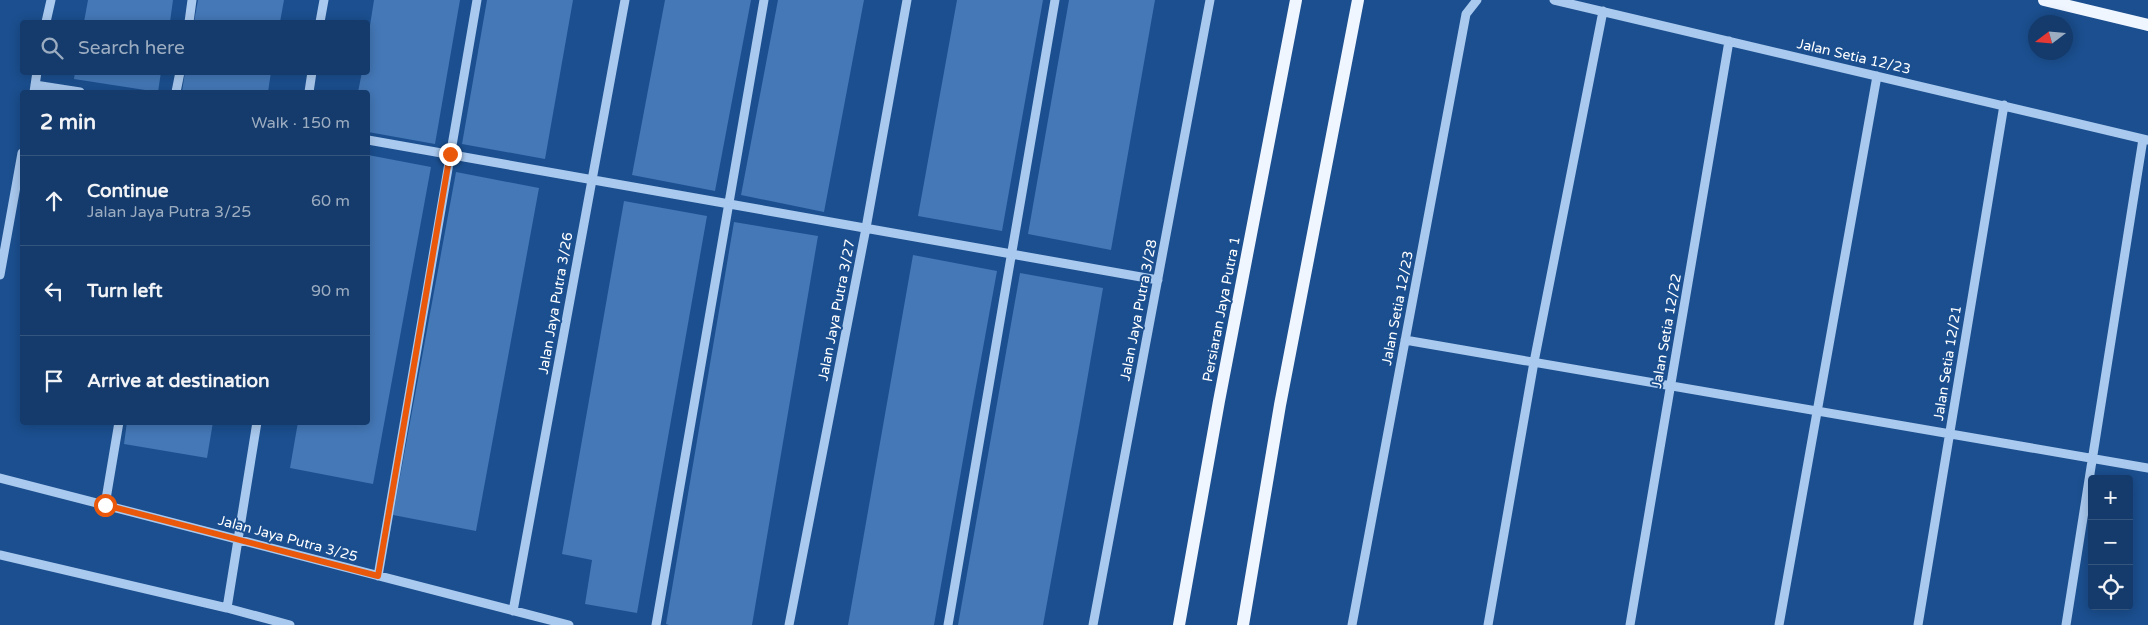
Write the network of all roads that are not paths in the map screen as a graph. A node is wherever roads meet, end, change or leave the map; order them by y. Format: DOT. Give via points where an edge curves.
graph roads {
  1 [pos="51,0"];
  2 [pos="192,0"];
  3 [pos="324,0"];
  4 [pos="477,0"];
  5 [pos="625,0"];
  6 [pos="764,0"];
  7 [pos="907,0"];
  8 [pos="1055,0"];
  9 [pos="1210,0"];
  10 [pos="1296,0"];
  11 [pos="1358,0"];
  12 [pos="1477,0"];
  13 [pos="1554,0"];
  14 [pos="2044,0"];
  15 [pos="1602,12"];
  16 [pos="46,20"];
  17 [pos="188,20"];
  18 [pos="320,20"];
  19 [pos="2148,25"];
  20 [pos="1729,41"];
  21 [pos="36,75"];
  22 [pos="179,75"];
  23 [pos="312,75"];
  24 [pos="1877,76"];
  25 [pos="34,89"];
  26 [pos="49,90"];
  27 [pos="176,90"];
  28 [pos="309,90"];
  29 [pos="2004,105"];
  30 [pos="2146,139"];
  31 [pos="370,140"];
  32 [pos="450,154"];
  33 [pos="20,164"];
  34 [pos="592,179"];
  35 [pos="729,204"];
  36 [pos="866,228"];
  37 [pos="1012,254"];
  38 [pos="0,275"];
  39 [pos="1158,280"];
  40 [pos="1405,340"];
  41 [pos="1534,362"];
  42 [pos="1671,386"];
  43 [pos="1818,411"];
  44 [pos="118,425"];
  45 [pos="257,425"];
  46 [pos="1950,434"];
  47 [pos="2092,458"];
  48 [pos="2148,468"];
  49 [pos="0,478"];
  50 [pos="105,505"];
  51 [pos="238,540"];
  52 [pos="0,556"];
  53 [pos="378,576"];
  54 [pos="227,608"];
  55 [pos="513,611"];
  56 [pos="290,625"];
  57 [pos="569,625"];
  58 [pos="656,625"];
  59 [pos="790,625"];
  60 [pos="948,625"];
  61 [pos="1093,625"];
  62 [pos="1179,625"];
  63 [pos="1243,625"];
  64 [pos="1352,625"];
  65 [pos="1488,625"];
  66 [pos="1630,625"];
  67 [pos="1779,625"];
  68 [pos="1918,625"];
  69 [pos="2066,625"];
  1 -- 16 [label="street"];
  2 -- 17 [label="street"];
  3 -- 18 [label="street"];
  4 -- 32 [label="street"];
  5 -- 34 [label="street, Jalan Jaya Putra 3/26"];
  6 -- 35 [label="street"];
  7 -- 36 [label="street, Jalan Jaya Putra 3/27"];
  8 -- 37 [label="street"];
  9 -- 39 [label="street, Jalan Jaya Putra 3/28"];
  10 -- 62 [label="main road, Persiaran Jaya Putra 1"];
  11 -- 63 [label="main road" via="1280,405"];
  12 -- 40 [label="street, Jalan Setia 12/23" via="1466,14"];
  13 -- 15 [label="street, Jalan Setia 12/23"];
  14 -- 19 [label="main road"];
  15 -- 20 [label="street, Jalan Setia 12/23"];
  15 -- 41 [label="street"];
  20 -- 24 [label="street, Jalan Setia 12/23"];
  20 -- 42 [label="street, Jalan Setia 12/22"];
  21 -- 25 [label="street"];
  22 -- 27 [label="street"];
  23 -- 28 [label="street"];
  24 -- 29 [label="street, Jalan Setia 12/23"];
  24 -- 43 [label="street"];
  25 -- 26 [label="street"];
  29 -- 30 [label="street, Jalan Setia 12/23"];
  29 -- 46 [label="street, Jalan Setia 12/21"];
  30 -- 47 [label="street"];
  31 -- 32 [label="street"];
  32 -- 34 [label="street"];
  32 -- 53 [label="street"];
  33 -- 38 [label="street"];
  34 -- 35 [label="street"];
  34 -- 55 [label="street, Jalan Jaya Putra 3/26"];
  35 -- 36 [label="street"];
  35 -- 58 [label="street"];
  36 -- 37 [label="street"];
  36 -- 59 [label="street, Jalan Jaya Putra 3/27"];
  37 -- 39 [label="street"];
  37 -- 60 [label="street"];
  39 -- 61 [label="street, Jalan Jaya Putra 3/28"];
  40 -- 41 [label="street"];
  40 -- 64 [label="street, Jalan Setia 12/23"];
  41 -- 42 [label="street"];
  41 -- 65 [label="street"];
  42 -- 43 [label="street"];
  42 -- 66 [label="street, Jalan Setia 12/22"];
  43 -- 46 [label="street"];
  43 -- 67 [label="street"];
  44 -- 50 [label="street"];
  45 -- 51 [label="street"];
  46 -- 47 [label="street"];
  46 -- 68 [label="street, Jalan Setia 12/21"];
  47 -- 48 [label="street"];
  47 -- 69 [label="street"];
  49 -- 50 [label="street, Jalan Jaya Putra 3/25"];
  50 -- 51 [label="street, Jalan Jaya Putra 3/25"];
  51 -- 53 [label="street, Jalan Jaya Putra 3/25"];
  51 -- 54 [label="street"];
  52 -- 54 [label="street"];
  53 -- 55 [label="street, Jalan Jaya Putra 3/25"];
  54 -- 56 [label="street"];
  55 -- 57 [label="street, Jalan Jaya Putra 3/25"];
}
